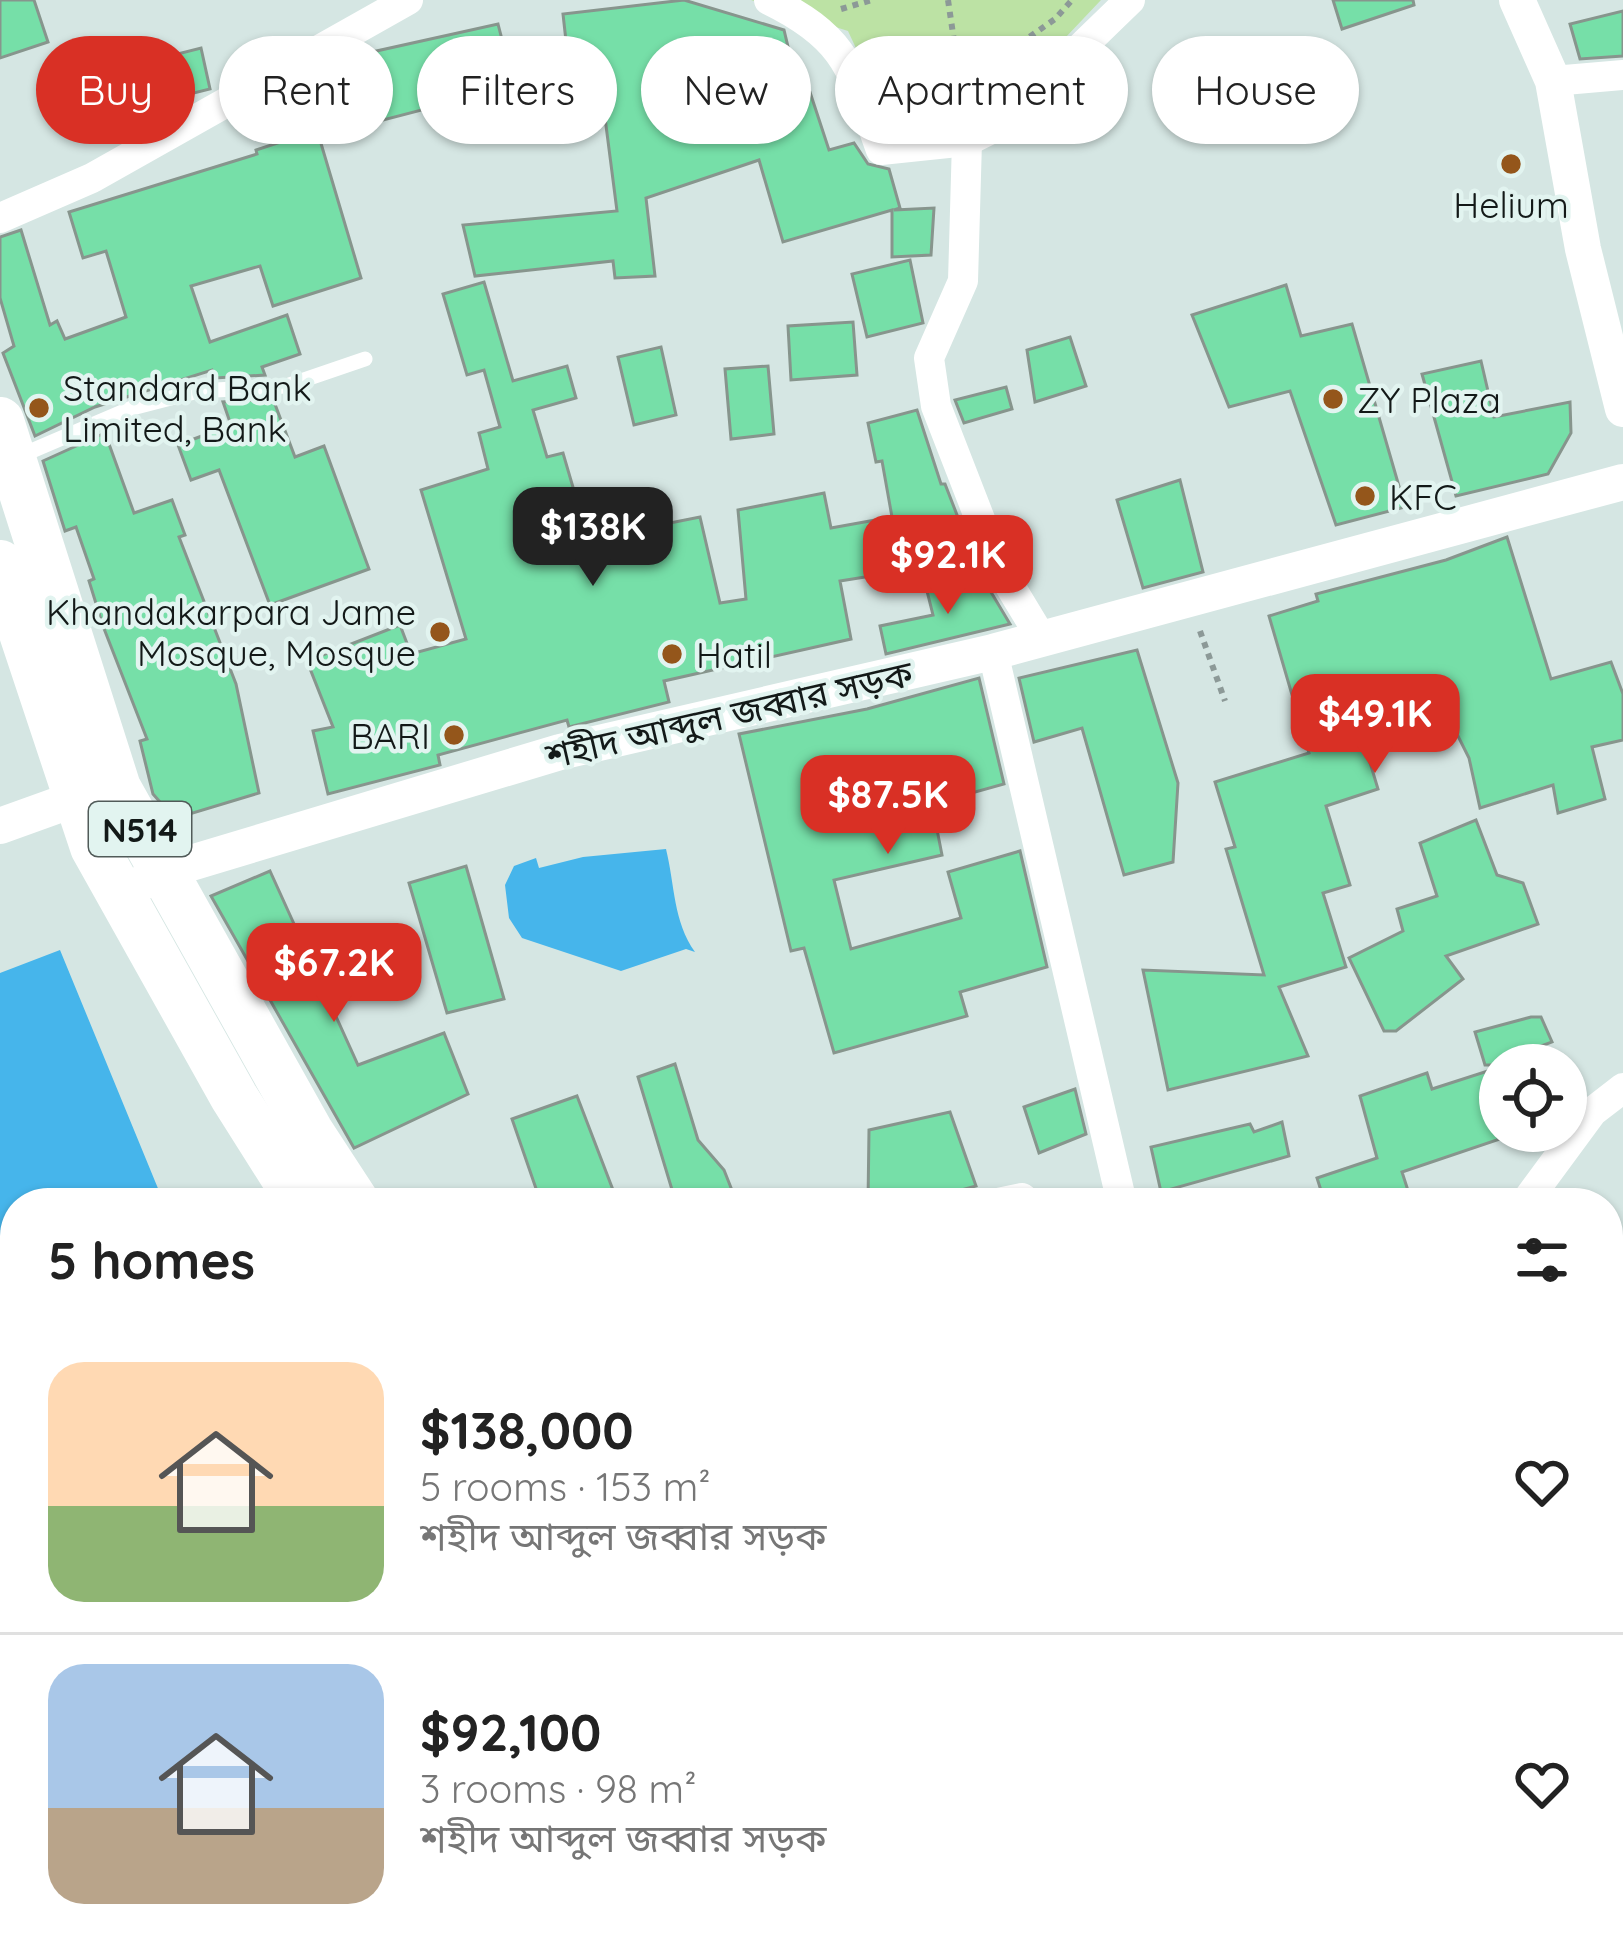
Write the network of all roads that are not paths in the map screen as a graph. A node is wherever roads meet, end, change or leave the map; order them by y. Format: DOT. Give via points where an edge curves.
graph roads {
  1 [pos="408,0"];
  2 [pos="769,0"];
  3 [pos="1130,0"];
  4 [pos="1517,0"];
  5 [pos="371,8"];
  6 [pos="1093,36"];
  7 [pos="835,44"];
  8 [pos="1623,75"];
  9 [pos="1553,81"];
  10 [pos="879,144"];
  11 [pos="938,144"];
  12 [pos="967,144"];
  13 [pos="0,218"];
  14 [pos="365,359"];
  15 [pos="1623,409"];
  16 [pos="6,440"];
  17 [pos="1623,482"];
  18 [pos="0,563"];
  19 [pos="1042,639"];
  20 [pos="993,652"];
  21 [pos="76,799"];
  22 [pos="0,826"];
  23 [pos="141,884"];
  24 [pos="1623,1088"];
  25 [pos="292,1188"];
  26 [pos="346,1188"];
  27 [pos="1118,1188"];
  28 [pos="1536,1188"];
  1 -- 5 [label="street"];
  2 -- 7 [label="street"];
  3 -- 6 [label="street"];
  4 -- 9 [label="street"];
  5 -- 13 [label="street" via="172,134"];
  8 -- 9 [label="street"];
  9 -- 15 [label="street"];
  10 -- 11 [label="street"];
  12 -- 19 [label="street" via="963,281 929,358 936,406 999,568"];
  14 -- 16 [label="lane" via="286,386 198,391"];
  16 -- 23 [label="highway, N514"];
  17 -- 19 [label="street, শহীদ আব্দুল জব্বার সড়ক"];
  18 -- 21 [label="highway, N514"];
  19 -- 20 [label="street, শহীদ আব্দুল জব্বার সড়ক"];
  20 -- 23 [label="street, শহীদ আব্দুল জব্বার সড়ক" via="560,752"];
  20 -- 27 [label="street"];
  21 -- 22 [label="street"];
  21 -- 23 [label="highway, N514"];
  23 -- 25 [label="highway, N514" via="234,1096"];
  23 -- 26 [label="highway, N514"];
  24 -- 28 [label="street" via="1592,1112"];
}
